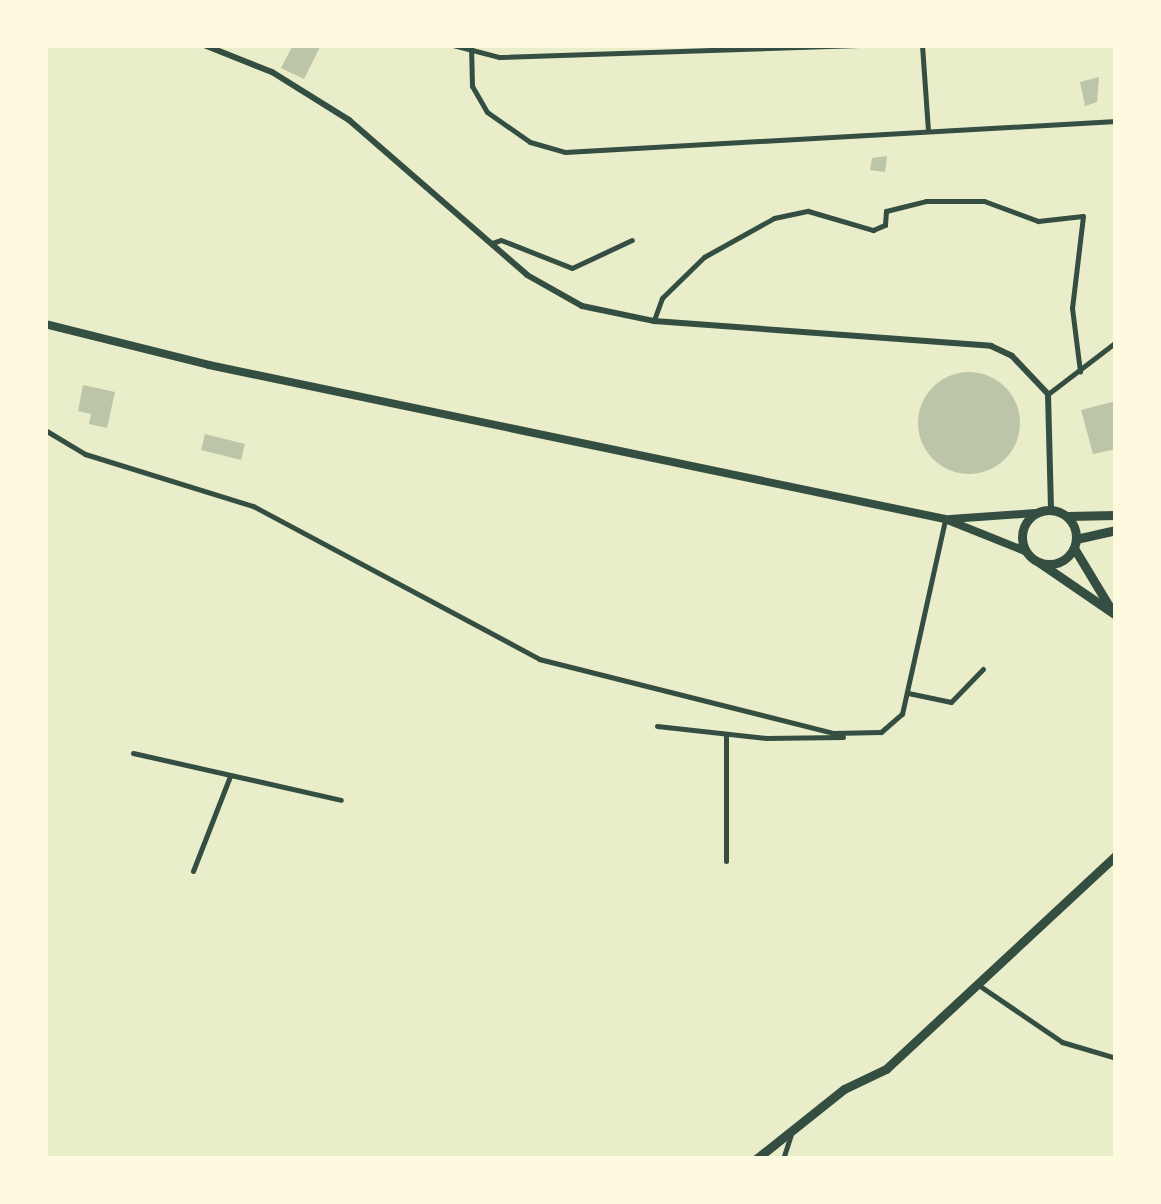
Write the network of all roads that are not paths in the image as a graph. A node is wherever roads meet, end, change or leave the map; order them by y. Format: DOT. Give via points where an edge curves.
graph roads {
  1 [pos="204,45"];
  2 [pos="454,45"];
  3 [pos="867,45"];
  4 [pos="922,45"];
  5 [pos="470,49"];
  6 [pos="1116,121"];
  7 [pos="928,130"];
  8 [pos="632,240"];
  9 [pos="489,244"];
  10 [pos="654,321"];
  11 [pos="45,324"];
  12 [pos="1116,342"];
  13 [pos="1080,371"];
  14 [pos="1048,394"];
  15 [pos="45,430"];
  16 [pos="1051,510"];
  17 [pos="1034,513"];
  18 [pos="1116,515"];
  19 [pos="1067,516"];
  20 [pos="946,520"];
  21 [pos="1116,530"];
  22 [pos="1075,544"];
  23 [pos="1025,550"];
  24 [pos="1038,562"];
  25 [pos="1115,615"];
  26 [pos="983,668"];
  27 [pos="908,693"];
  28 [pos="657,726"];
  29 [pos="726,734"];
  30 [pos="861,735"];
  31 [pos="133,753"];
  32 [pos="230,776"];
  33 [pos="341,800"];
  34 [pos="1116,856"];
  35 [pos="726,861"];
  36 [pos="193,872"];
  37 [pos="975,982"];
  38 [pos="1116,1058"];
  39 [pos="792,1126"];
  40 [pos="756,1159"];
  41 [pos="784,1159"];
  1 -- 9 [label="street" via="272,72 349,120"];
  2 -- 5 [label="street"];
  3 -- 5 [label="street"];
  4 -- 7 [label="street"];
  5 -- 7 [label="street" via="472,86 486,112 530,142 565,152"];
  6 -- 7 [label="street"];
  8 -- 9 [label="street" via="572,268 501,240"];
  9 -- 10 [label="street" via="554,293 614,315"];
  10 -- 13 [label="street" via="662,298 695,265 774,218 808,211 874,230 885,225 886,211 984,201 1038,221 1083,216 1072,308"];
  10 -- 14 [label="street" via="991,346 1030,370"];
  11 -- 20 [label="main road" via="226,369"];
  12 -- 13 [label="street"];
  13 -- 14 [label="street"];
  14 -- 16 [label="street"];
  15 -- 30 [label="street" via="84,454 253,506 540,658"];
  16 -- 17 [label="highway"];
  16 -- 19 [label="highway"];
  17 -- 20 [label="main road"];
  17 -- 23 [label="highway" via="1024,526"];
  18 -- 19 [label="highway"];
  19 -- 22 [label="highway"];
  20 -- 23 [label="main road"];
  20 -- 27 [label="street"];
  21 -- 22 [label="highway"];
  22 -- 24 [label="highway" via="1055,563"];
  22 -- 25 [label="highway"];
  23 -- 24 [label="highway"];
  24 -- 25 [label="highway"];
  26 -- 27 [label="street" via="951,702"];
  27 -- 30 [label="street" via="894,726"];
  28 -- 29 [label="street"];
  29 -- 30 [label="street"];
  29 -- 35 [label="street"];
  31 -- 32 [label="street"];
  32 -- 33 [label="street"];
  32 -- 36 [label="street"];
  34 -- 37 [label="highway"];
  37 -- 38 [label="street" via="1062,1042"];
  37 -- 39 [label="highway" via="886,1069"];
  39 -- 40 [label="highway"];
  39 -- 41 [label="street"];
}
